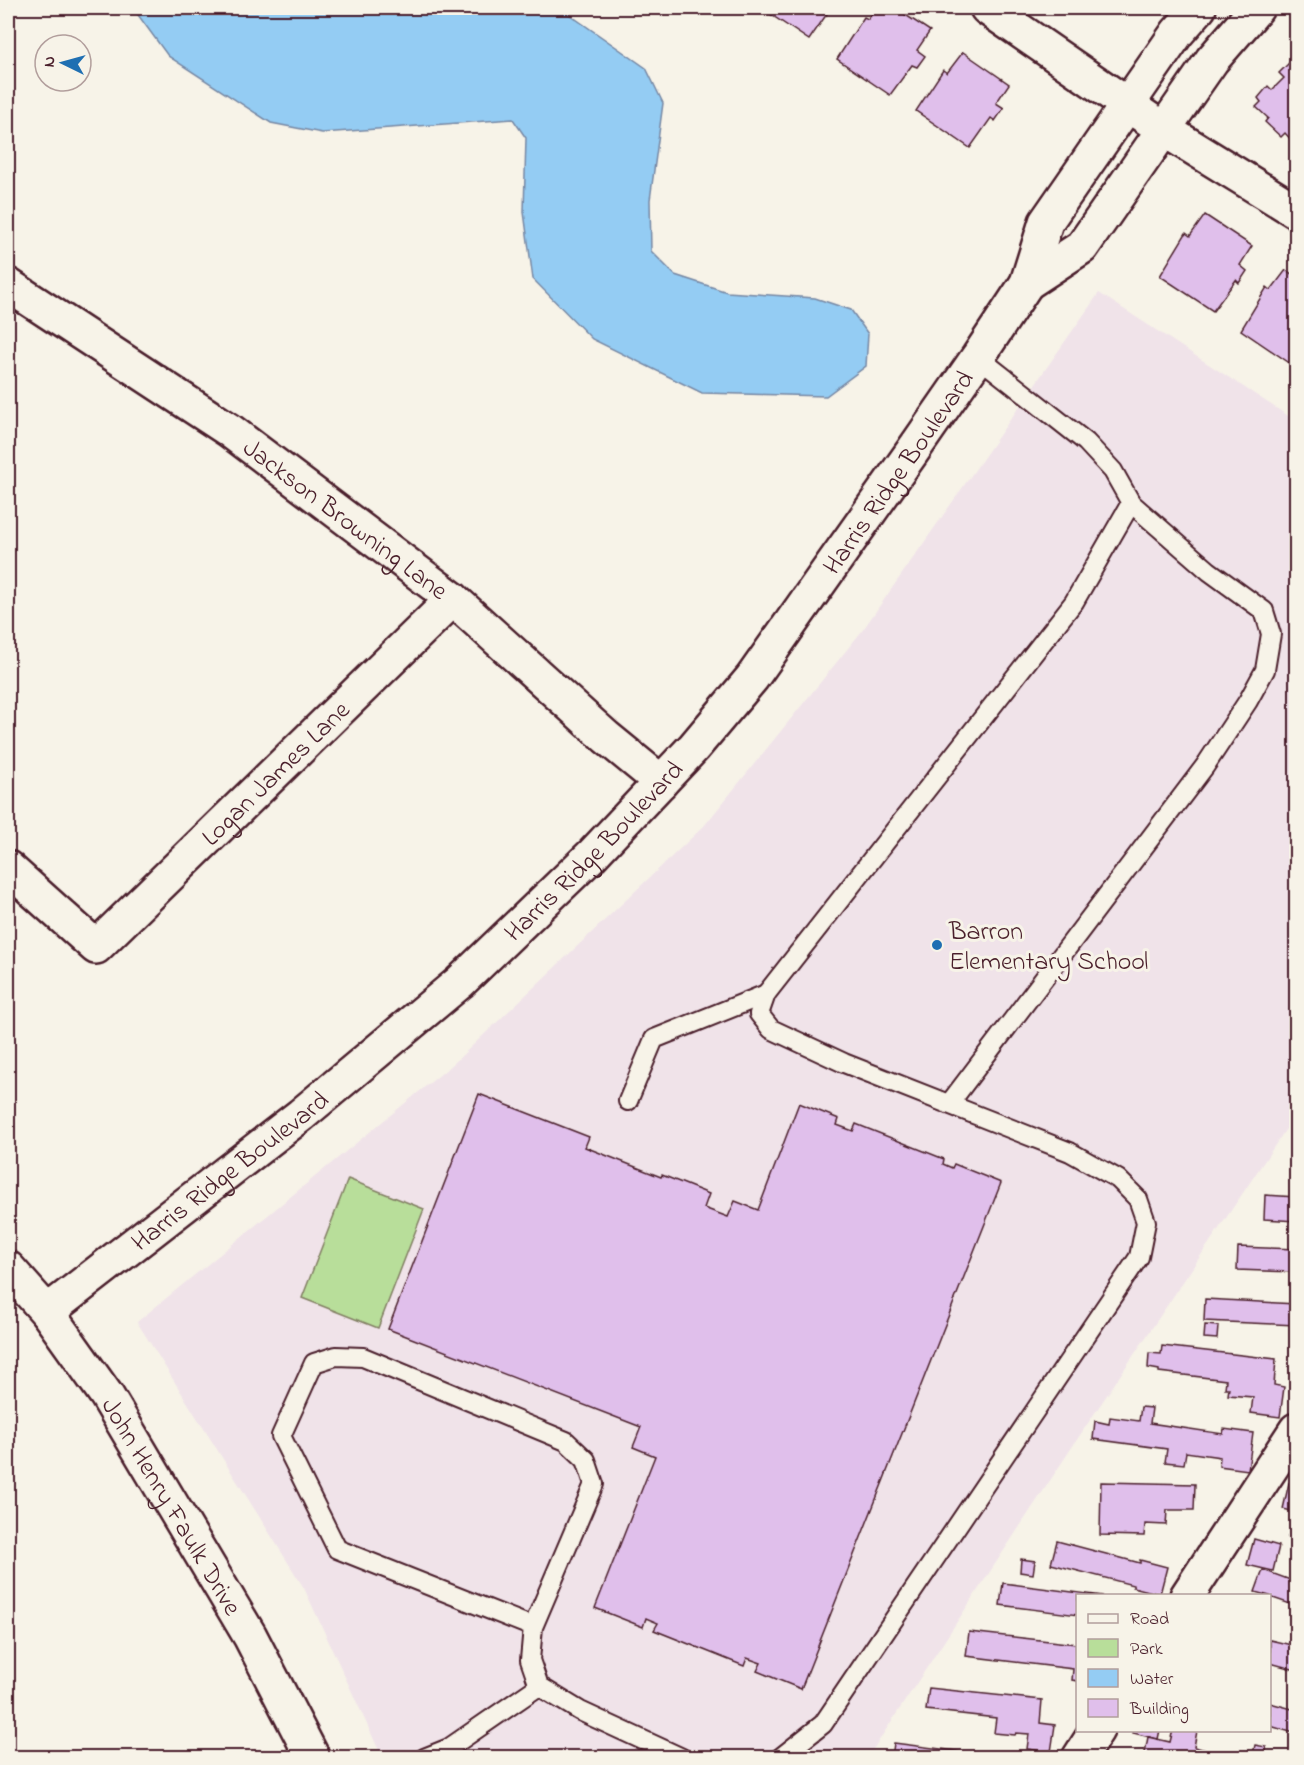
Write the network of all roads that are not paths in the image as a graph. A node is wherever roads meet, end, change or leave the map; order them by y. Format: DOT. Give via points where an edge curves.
graph roads {
  1 [pos="987,8"];
  2 [pos="1199,8"];
  3 [pos="1257,8"];
  4 [pos="1127,104"];
  5 [pos="1163,129"];
  6 [pos="1296,212"];
  7 [pos="1027,283"];
  8 [pos="8,285"];
  9 [pos="978,357"];
  10 [pos="1131,503"];
  11 [pos="453,599"];
  12 [pos="661,782"];
  13 [pos="8,868"];
  14 [pos="766,994"];
  15 [pos="628,1101"];
  16 [pos="948,1104"];
  17 [pos="8,1268"];
  18 [pos="47,1312"];
  19 [pos="1296,1430"];
  20 [pos="1188,1594"];
  21 [pos="533,1627"];
  22 [pos="539,1686"];
  23 [pos="1096,1732"];
  24 [pos="313,1758"];
  25 [pos="424,1758"];
  26 [pos="682,1758"];
  27 [pos="780,1758"];
  28 [pos="1079,1758"];
  1 -- 4 [label="street"];
  2 -- 4 [label="street, Harris Ridge Boulevard"];
  3 -- 5 [label="street, Harris Ridge Boulevard" via="1212,60"];
  4 -- 5 [label="street"];
  4 -- 7 [label="street, Harris Ridge Boulevard" via="1046,222"];
  5 -- 6 [label="street"];
  5 -- 7 [label="street, Harris Ridge Boulevard" via="1082,247"];
  7 -- 9 [label="street, Harris Ridge Boulevard"];
  8 -- 11 [label="street, Jackson Browning Lane" via="229,430"];
  9 -- 10 [label="lane" via="1086,442 1113,471"];
  9 -- 12 [label="street, Harris Ridge Boulevard" via="752,678"];
  10 -- 14 [label="lane" via="1074,602"];
  10 -- 16 [label="lane" via="1209,571 1264,611 1272,634 1265,670 1205,766"];
  11 -- 12 [label="street, Jackson Browning Lane"];
  11 -- 13 [label="street, Logan James Lane" via="96,947"];
  12 -- 18 [label="street, Harris Ridge Boulevard" via="592,855 460,982 301,1115"];
  14 -- 15 [label="lane" via="654,1039"];
  14 -- 16 [label="lane" via="759,1014 771,1029"];
  16 -- 27 [label="lane" via="1070,1152 1118,1179 1137,1199 1146,1222 1139,1257 823,1724"];
  17 -- 18 [label="street, John Henry Faulk Drive"];
  18 -- 24 [label="street, John Henry Faulk Drive" via="107,1396 250,1636"];
  19 -- 20 [label="street"];
  21 -- 21 [label="lane" via="337,1549 281,1436 314,1363 336,1356 363,1357 566,1441 586,1460 594,1484"];
  21 -- 22 [label="lane" via="530,1660"];
  22 -- 25 [label="lane" via="449,1748"];
  22 -- 26 [label="lane" via="580,1711"];
  23 -- 28 [label="street"];
}
